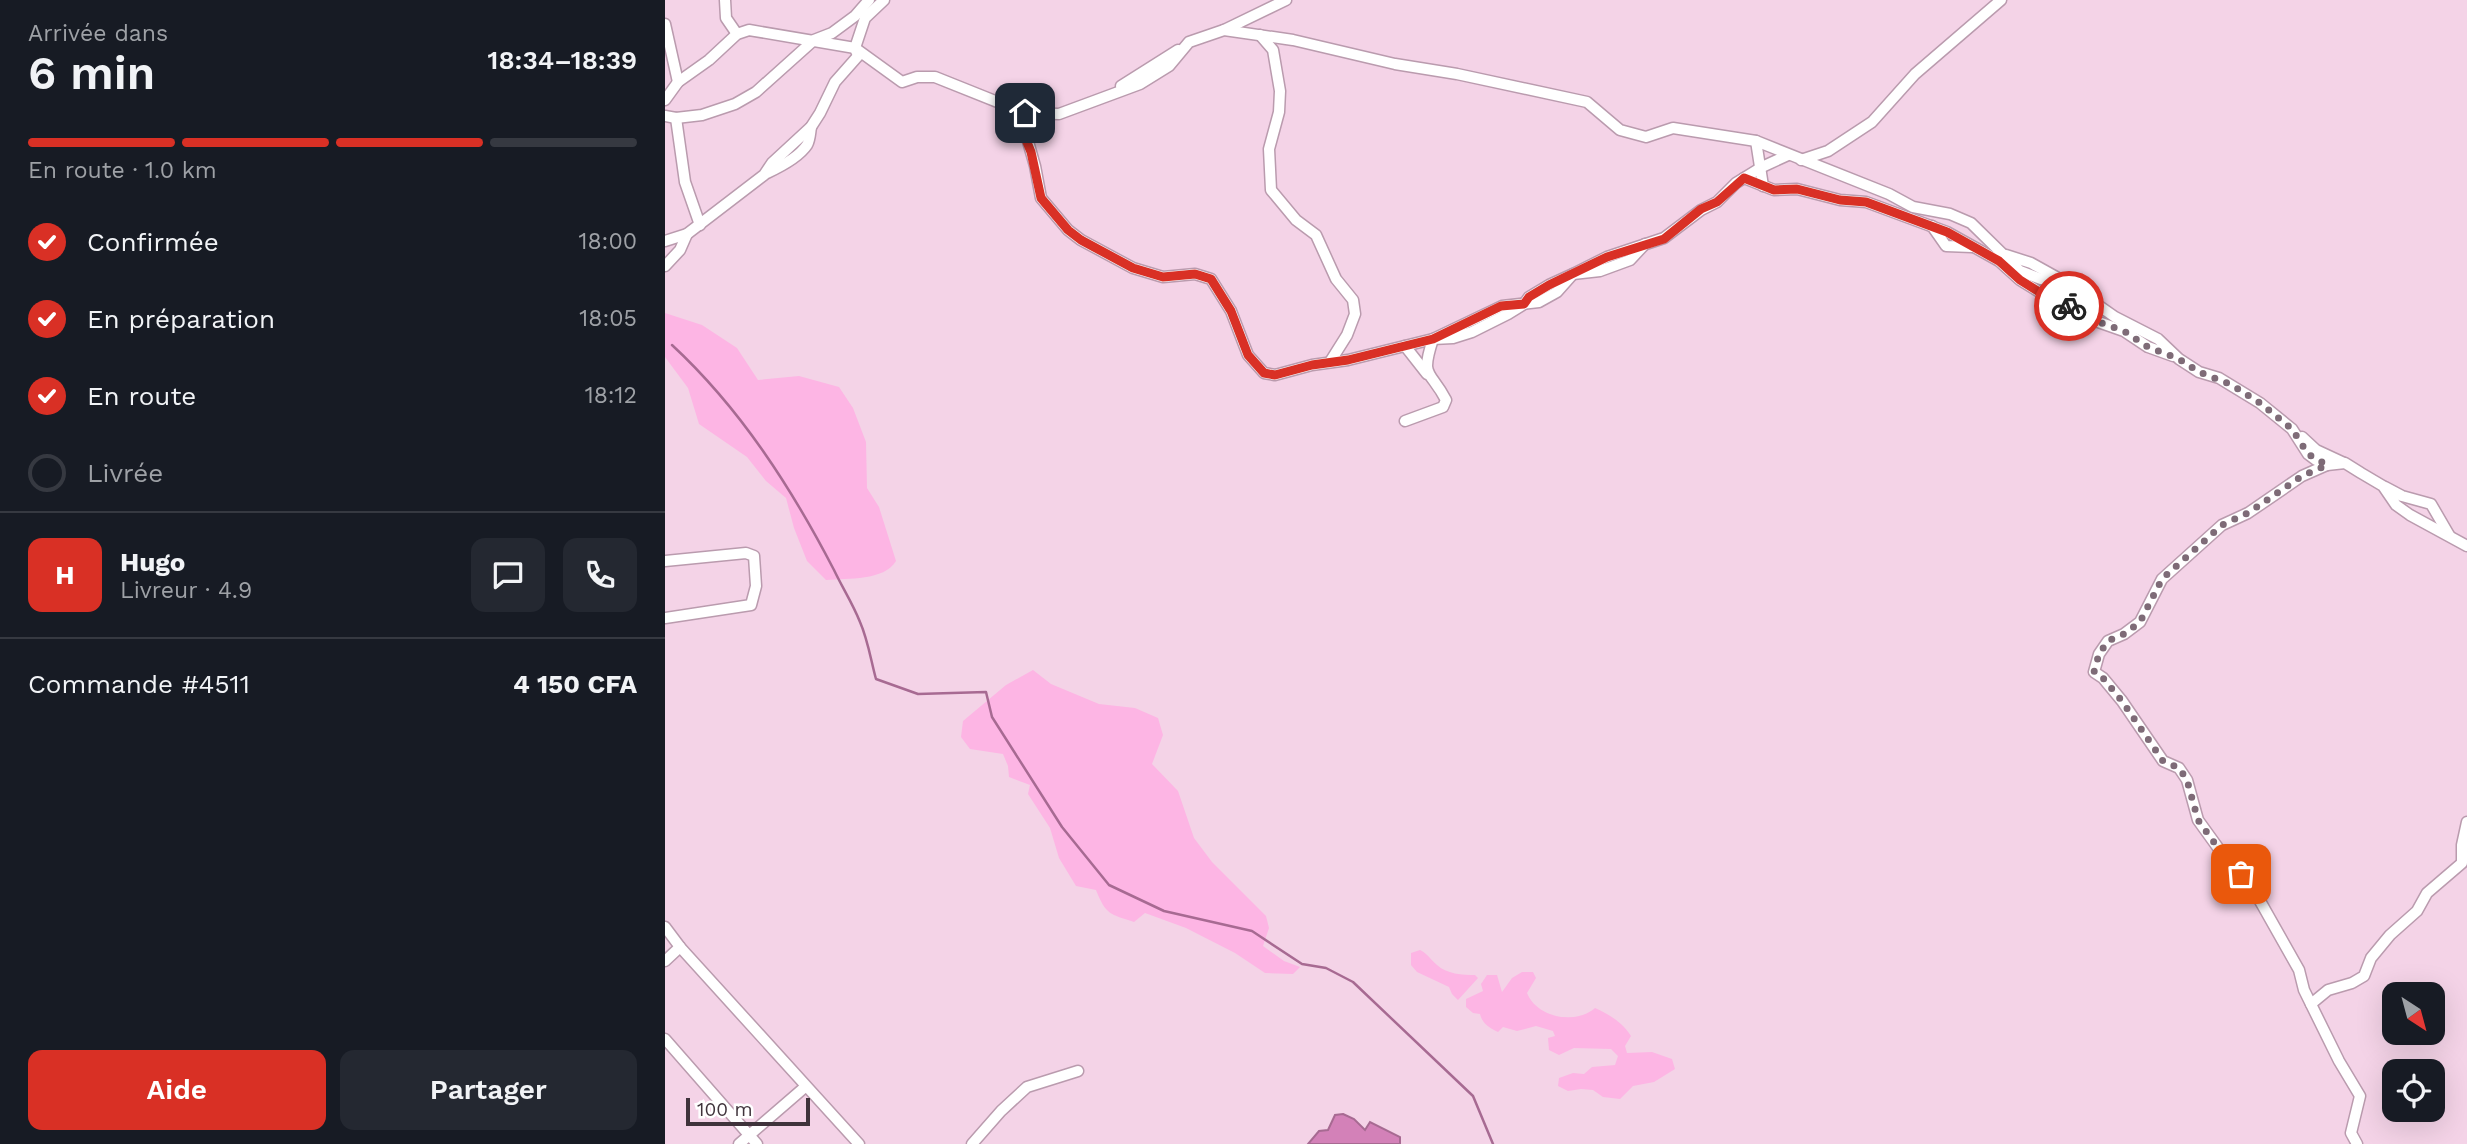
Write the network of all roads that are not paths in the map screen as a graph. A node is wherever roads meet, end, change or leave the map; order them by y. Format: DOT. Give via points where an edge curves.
graph roads {
  1 [pos="725,0"];
  2 [pos="869,0"];
  3 [pos="884,0"];
  4 [pos="1286,0"];
  5 [pos="1988,0"];
  6 [pos="2001,0"];
  7 [pos="665,24"];
  8 [pos="1969,26"];
  9 [pos="1224,30"];
  10 [pos="737,34"];
  11 [pos="1259,35"];
  12 [pos="814,40"];
  13 [pos="855,48"];
  14 [pos="678,82"];
  15 [pos="665,100"];
  16 [pos="1013,108"];
  17 [pos="670,118"];
  18 [pos="1756,141"];
  19 [pos="1788,155"];
  20 [pos="1801,160"];
  21 [pos="1762,167"];
  22 [pos="1744,178"];
  23 [pos="1763,186"];
  24 [pos="700,225"];
  25 [pos="687,234"];
  26 [pos="665,241"];
  27 [pos="665,266"];
  28 [pos="1433,339"];
  29 [pos="1405,346"];
  30 [pos="2179,359"];
  31 [pos="1330,362"];
  32 [pos="1429,377"];
  33 [pos="1405,421"];
  34 [pos="2292,429"];
  35 [pos="2345,463"];
  36 [pos="2327,465"];
  37 [pos="2383,486"];
  38 [pos="2449,535"];
  39 [pos="2467,546"];
  40 [pos="665,561"];
  41 [pos="665,618"];
  42 [pos="2467,822"];
  43 [pos="665,927"];
  44 [pos="680,947"];
  45 [pos="665,961"];
  46 [pos="2311,1004"];
  47 [pos="665,1039"];
  48 [pos="1079,1071"];
  49 [pos="805,1087"];
  50 [pos="749,1135"];
  51 [pos="739,1144"];
  52 [pos="757,1144"];
  53 [pos="859,1144"];
  54 [pos="972,1144"];
  55 [pos="2357,1144"];
  1 -- 10 [label="street" via="726,18"];
  2 -- 12 [label="street" via="848,22"];
  3 -- 13 [label="street" via="865,18"];
  4 -- 9 [label="street"];
  5 -- 8 [label="street"];
  6 -- 8 [label="street"];
  7 -- 14 [label="street"];
  8 -- 20 [label="street" via="1915,74 1873,122 1828,151"];
  9 -- 11 [label="street"];
  9 -- 16 [label="street" via="1189,42 1169,66 1140,84 1091,103 1059,114"];
  10 -- 12 [label="street" via="749,30"];
  10 -- 14 [label="street"];
  11 -- 18 [label="street" via="1587,102 1620,130 1646,137 1673,128"];
  11 -- 31 [label="street" via="1273,50 1280,91 1269,149 1271,190 1296,220 1316,235 1336,279 1353,300 1355,314"];
  12 -- 13 [label="street"];
  12 -- 17 [label="street" via="735,104 702,115"];
  13 -- 16 [label="street" via="902,82 935,77"];
  13 -- 24 [label="street" via="857,56 835,82 811,127 764,174"];
  14 -- 15 [label="street"];
  16 -- 31 [label="street" via="1033,157 1041,198 1068,230 1133,268 1163,277 1195,274 1211,279 1231,311 1248,355 1264,373 1275,375"];
  17 -- 24 [label="street"];
  18 -- 19 [label="street"];
  18 -- 21 [label="street"];
  19 -- 20 [label="street"];
  19 -- 21 [label="street"];
  20 -- 30 [label="street" via="1913,207 1971,223 2020,271 2065,282 2115,317 2158,339"];
  21 -- 22 [label="street"];
  21 -- 23 [label="street"];
  22 -- 23 [label="street"];
  22 -- 28 [label="street" via="1664,239 1607,257 1573,274 1557,292 1539,302 1501,306"];
  23 -- 30 [label="street" via="1866,202 1932,226 1946,246 1972,247 2049,298"];
  24 -- 25 [label="street"];
  25 -- 26 [label="street"];
  25 -- 27 [label="street"];
  28 -- 29 [label="street"];
  28 -- 32 [label="street" via="1426,361"];
  29 -- 31 [label="street"];
  29 -- 32 [label="street"];
  30 -- 34 [label="street" via="2232,385"];
  32 -- 33 [label="street" via="1446,400 1443,407"];
  34 -- 35 [label="street" via="2316,450"];
  34 -- 36 [label="street" via="2308,454"];
  35 -- 36 [label="street"];
  35 -- 37 [label="street"];
  36 -- 46 [label="street" via="2222,525 2162,579 2140,622 2108,641 2094,672 2122,701 2163,761 2179,768 2187,780 2198,820 2251,885 2299,970"];
  37 -- 38 [label="street" via="2396,505"];
  37 -- 38 [label="street" via="2431,503"];
  38 -- 39 [label="street"];
  40 -- 41 [label="street" via="746,553 754,556 756,586 751,605"];
  42 -- 46 [label="street" via="2462,863 2427,892 2417,911 2371,958 2364,976 2328,990"];
  43 -- 44 [label="street"];
  44 -- 45 [label="street"];
  44 -- 49 [label="street"];
  46 -- 55 [label="street" via="2360,1097 2351,1133"];
  47 -- 50 [label="street"];
  48 -- 54 [label="street" via="1027,1087"];
  49 -- 50 [label="street"];
  49 -- 53 [label="street"];
  50 -- 51 [label="street"];
  50 -- 52 [label="street"];
}
